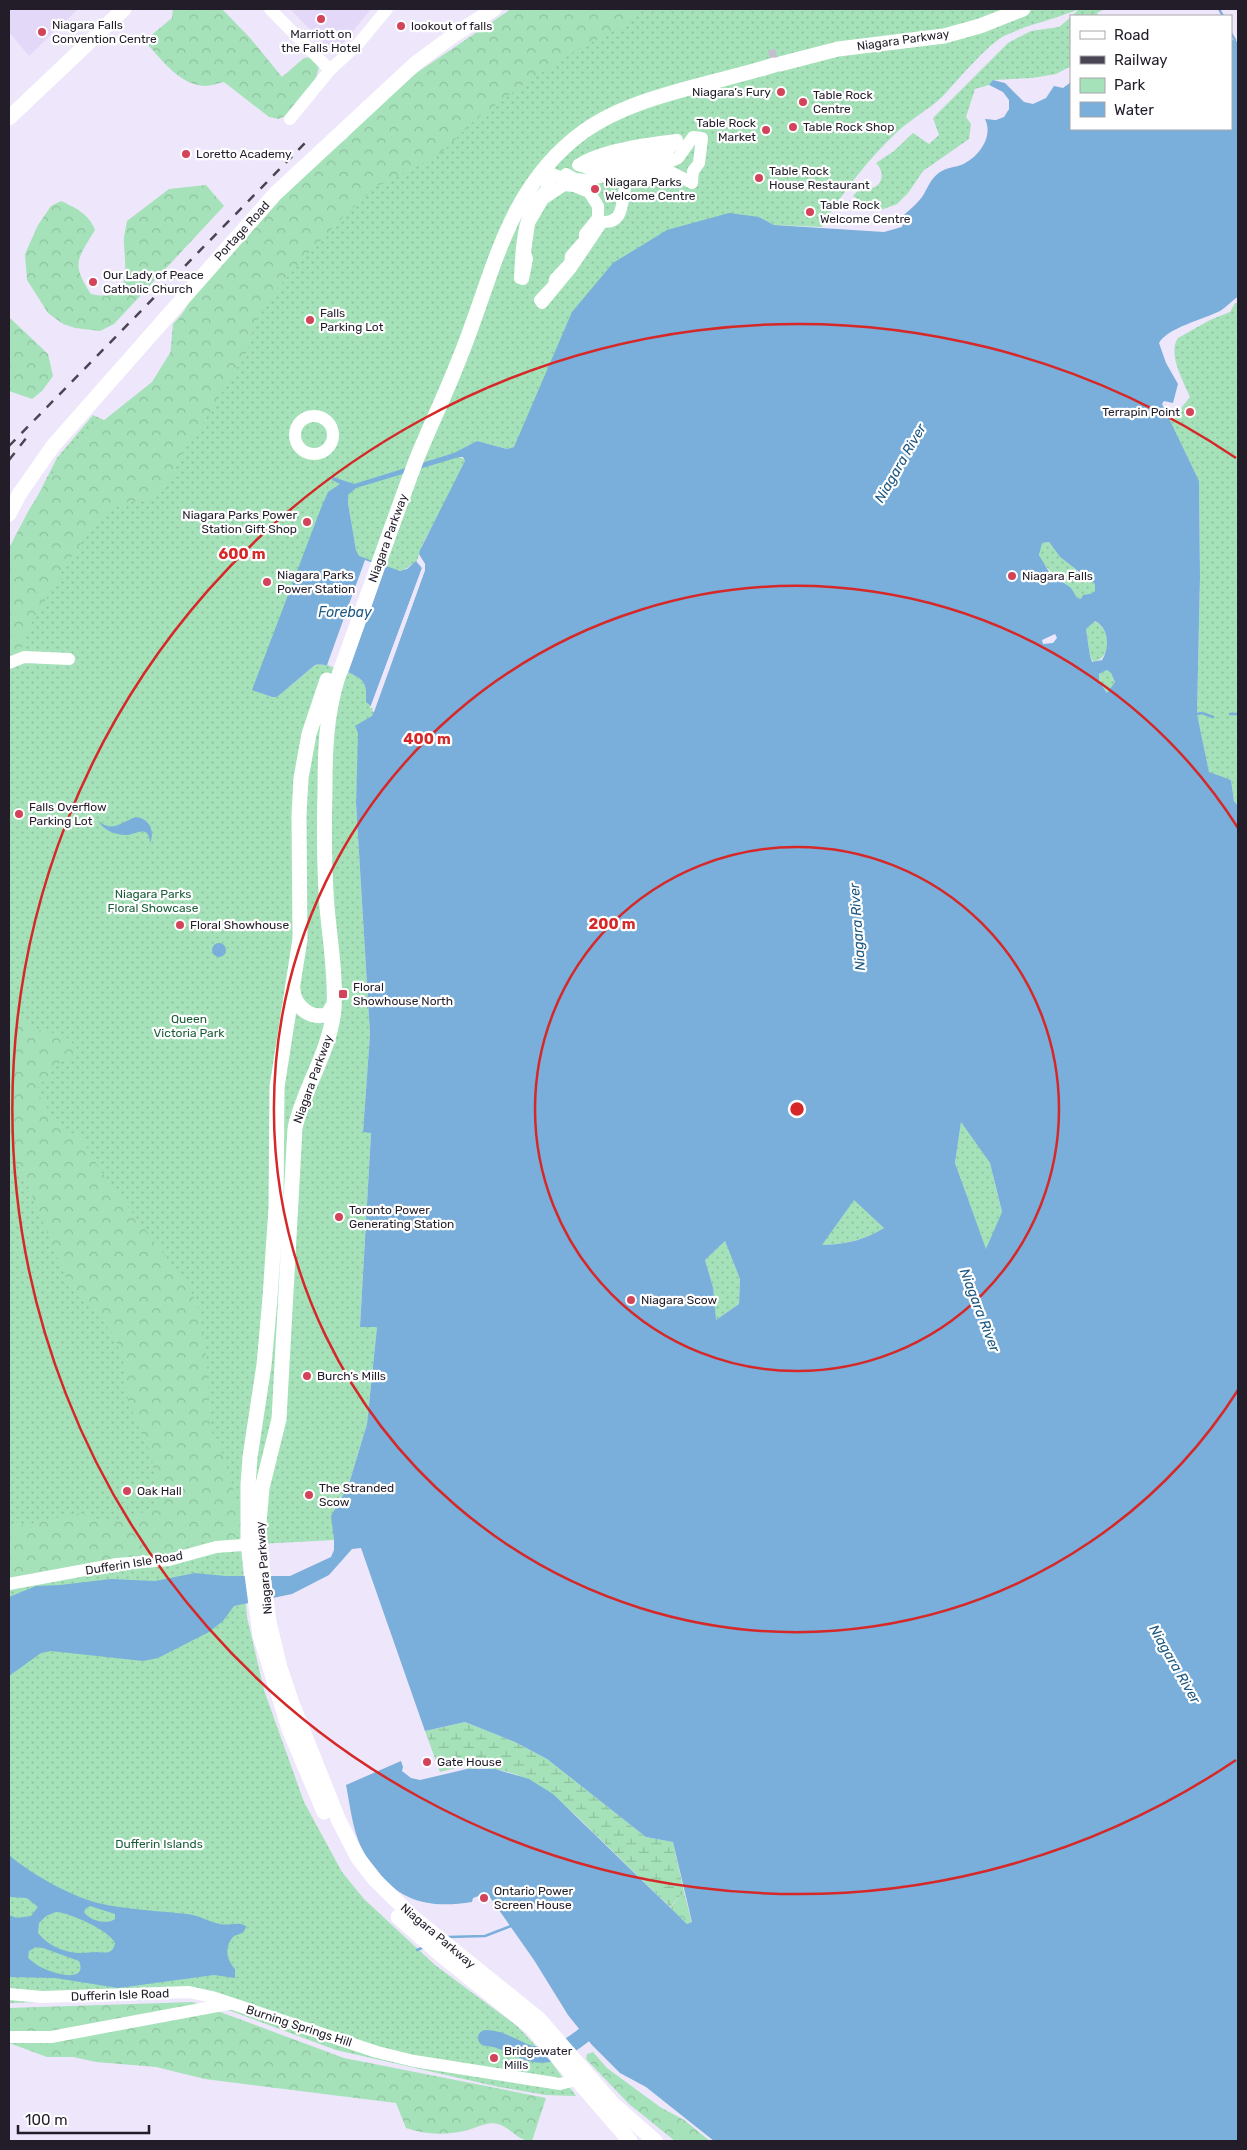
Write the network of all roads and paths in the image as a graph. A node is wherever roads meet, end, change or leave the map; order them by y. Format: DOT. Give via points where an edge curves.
graph roads {
  1 [pos="124,9"];
  2 [pos="270,9"];
  3 [pos="387,9"];
  4 [pos="494,9"];
  5 [pos="1002,9"];
  6 [pos="1023,9"];
  7 [pos="775,61"];
  8 [pos="330,70"];
  9 [pos="9,118"];
  10 [pos="290,119"];
  11 [pos="578,165"];
  12 [pos="692,183"];
  13 [pos="9,514"];
  14 [pos="69,659"];
  15 [pos="9,663"];
  16 [pos="335,671"];
  17 [pos="293,989"];
  18 [pos="334,1004"];
  19 [pos="254,1544"];
  20 [pos="9,1584"];
  21 [pos="9,1994"];
  22 [pos="230,2003"];
  23 [pos="9,2038"];
  24 [pos="574,2068"];
  25 [pos="630,2141"];
  26 [pos="655,2141"];
  1 -- 9 [label="main road"];
  2 -- 8 [label="street"];
  3 -- 8 [label="street" via="359,43"];
  4 -- 13 [label="main road, Portage Road" via="416,63 275,194 53,446"];
  5 -- 7 [label="main road, Niagara Parkway" via="943,28 836,42"];
  6 -- 7 [label="main road, Niagara Parkway" via="944,36"];
  7 -- 16 [label="main road, Niagara Parkway" via="644,94 613,106 577,126 536,164 517,189 501,220"];
  8 -- 10 [label="street"];
  11 -- 11 [label="street" via="589,158 678,140 665,151 588,168"];
  12 -- 12 [label="street" via="672,173 628,182 618,215 609,222 602,222 542,303 540,300 570,263 571,256 585,240 585,234 599,214 594,198 586,190 571,185 558,188 543,199 530,223 525,252 527,259 523,279 520,278 527,218 537,198 551,186 539,178 544,174 548,172 559,177 566,174 587,180 669,162 678,158 695,136 702,138"];
  14 -- 15 [label="street" via="24,657"];
  16 -- 17 [label="main road, Niagara Parkway" via="309,734 301,778 301,924"];
  16 -- 18 [label="main road, Niagara Parkway" via="327,718 324,830"];
  17 -- 18 [label="main road" via="297,1003 313,1015 326,1015"];
  17 -- 19 [label="main road, Niagara Parkway" via="277,1087 274,1241 264,1366 249,1472"];
  18 -- 19 [label="main road, Niagara Parkway" via="328,1040 301,1104 295,1128 278,1419 262,1488"];
  19 -- 20 [label="street, Dufferin Isle Road"];
  19 -- 24 [label="main road, Niagara Parkway" via="261,1608 287,1690 313,1761 358,1858 428,1936 523,2005"];
  21 -- 22 [label="street, Dufferin Isle Road" via="42,1997 189,1992"];
  22 -- 23 [label="street, Burning Springs Hill" via="57,2036"];
  22 -- 24 [label="street, Burning Springs Hill" via="377,2052 414,2061 554,2084 564,2084"];
  24 -- 25 [label="main road"];
  24 -- 26 [label="main road, Niagara Parkway"];
}
